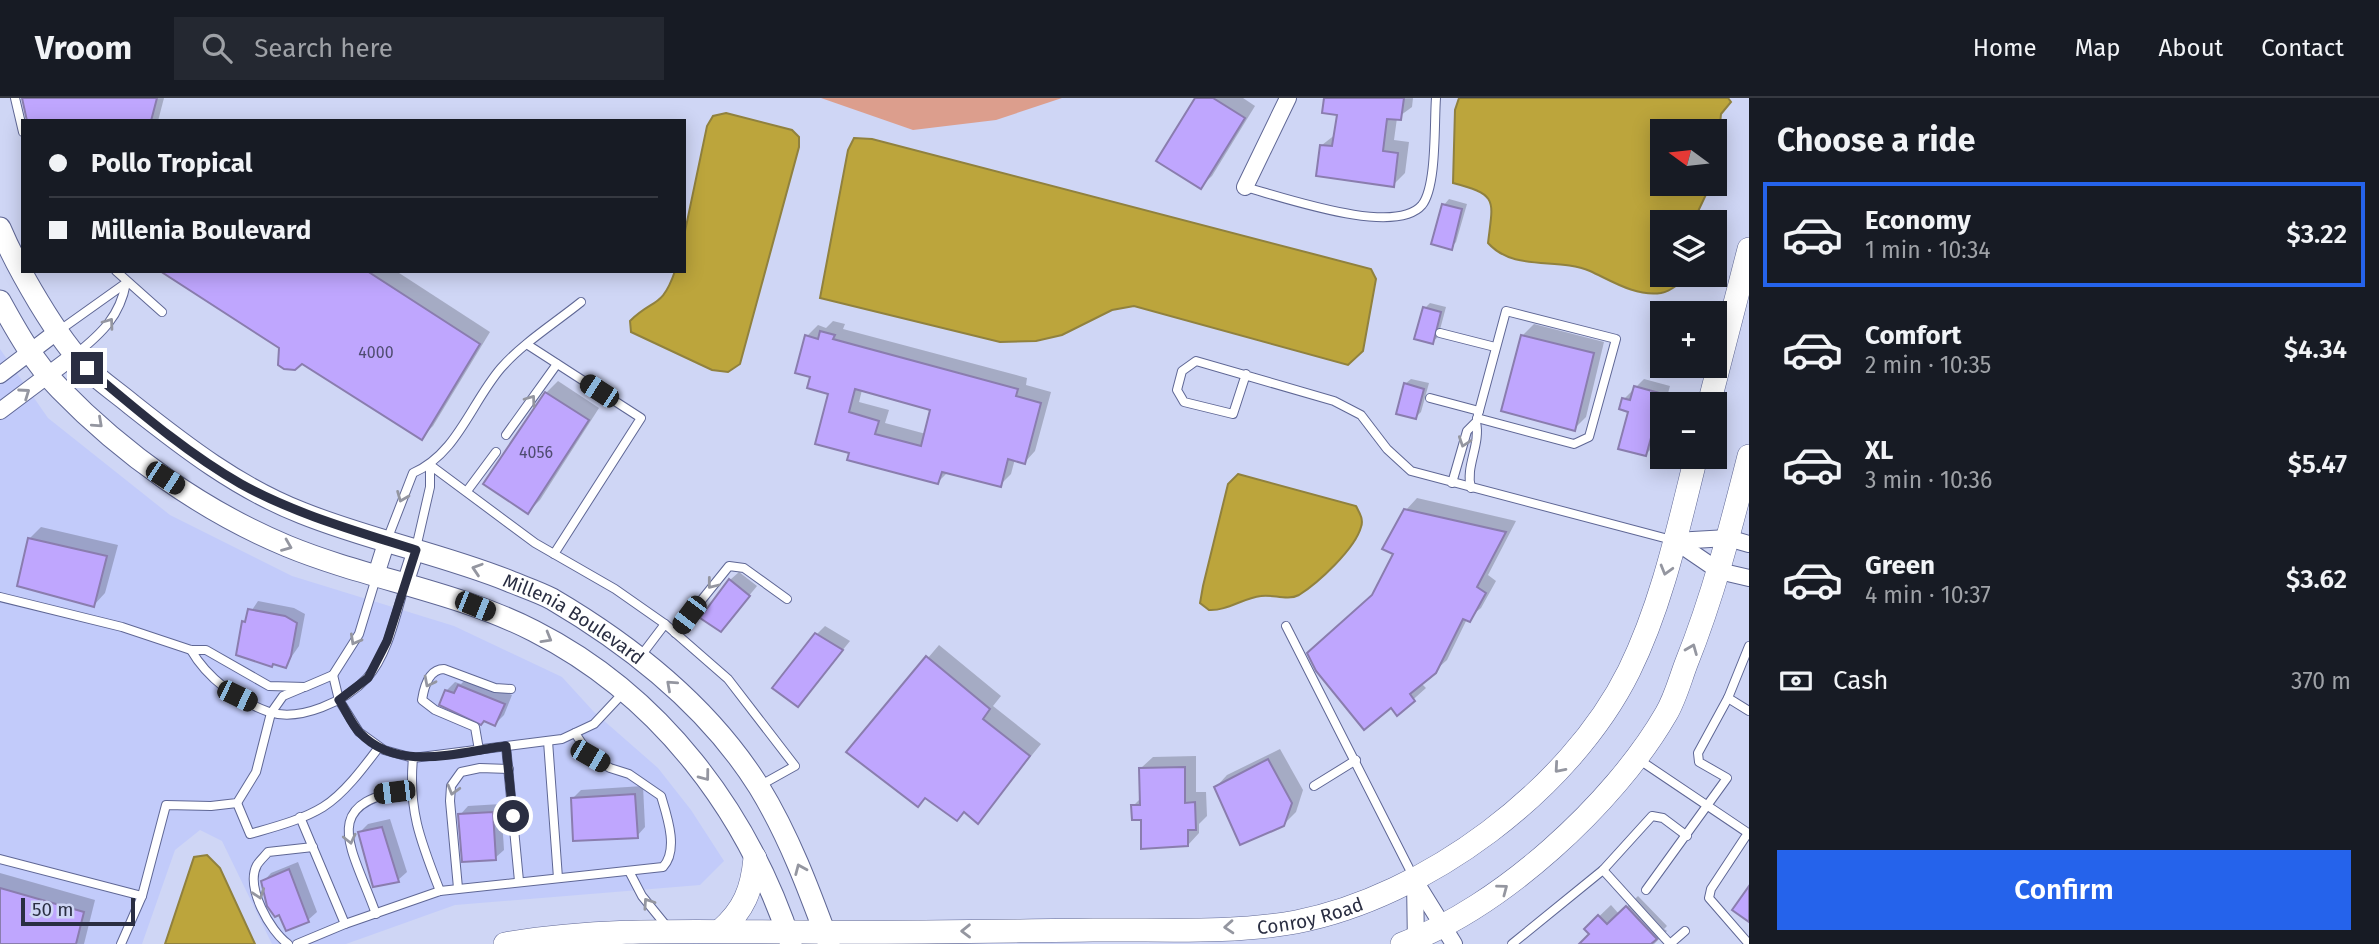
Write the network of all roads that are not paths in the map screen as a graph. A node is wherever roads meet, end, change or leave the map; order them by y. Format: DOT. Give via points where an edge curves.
graph roads {
  1 [pos="15,98"];
  2 [pos="1288,98"];
  3 [pos="1436,98"];
  4 [pos="21,124"];
  5 [pos="1245,187"];
  6 [pos="0,228"];
  7 [pos="1749,249"];
  8 [pos="21,270"];
  9 [pos="23,273"];
  10 [pos="118,273"];
  11 [pos="126,283"];
  12 [pos="0,301"];
  13 [pos="581,302"];
  14 [pos="162,312"];
  15 [pos="59,331"];
  16 [pos="1440,333"];
  17 [pos="528,345"];
  18 [pos="1495,347"];
  19 [pos="31,352"];
  20 [pos="76,354"];
  21 [pos="557,364"];
  22 [pos="0,374"];
  23 [pos="1247,374"];
  24 [pos="49,375"];
  25 [pos="1712,392"];
  26 [pos="1430,398"];
  27 [pos="0,411"];
  28 [pos="1477,417"];
  29 [pos="506,435"];
  30 [pos="496,452"];
  31 [pos="1749,456"];
  32 [pos="430,466"];
  33 [pos="1693,469"];
  34 [pos="1452,483"];
  35 [pos="1471,488"];
  36 [pos="467,491"];
  37 [pos="387,540"];
  38 [pos="1675,541"];
  39 [pos="1738,541"];
  40 [pos="416,550"];
  41 [pos="554,554"];
  42 [pos="1719,571"];
  43 [pos="376,575"];
  44 [pos="1749,578"];
  45 [pos="405,584"];
  46 [pos="0,597"];
  47 [pos="787,599"];
  48 [pos="665,625"];
  49 [pos="1286,626"];
  50 [pos="675,633"];
  51 [pos="1749,646"];
  52 [pos="191,650"];
  53 [pos="639,658"];
  54 [pos="333,675"];
  55 [pos="305,687"];
  56 [pos="511,689"];
  57 [pos="624,692"];
  58 [pos="1728,698"];
  59 [pos="339,700"];
  60 [pos="1749,711"];
  61 [pos="271,713"];
  62 [pos="575,733"];
  63 [pos="548,741"];
  64 [pos="506,746"];
  65 [pos="379,747"];
  66 [pos="480,750"];
  67 [pos="1635,757"];
  68 [pos="413,758"];
  69 [pos="1356,760"];
  70 [pos="509,769"];
  71 [pos="758,786"];
  72 [pos="1314,786"];
  73 [pos="410,790"];
  74 [pos="237,803"];
  75 [pos="1709,807"];
  76 [pos="300,817"];
  77 [pos="1749,832"];
  78 [pos="1688,836"];
  79 [pos="313,847"];
  80 [pos="755,858"];
  81 [pos="0,859"];
  82 [pos="1603,870"];
  83 [pos="630,873"];
  84 [pos="558,877"];
  85 [pos="519,881"];
  86 [pos="1415,881"];
  87 [pos="458,888"];
  88 [pos="1646,890"];
  89 [pos="440,891"];
  90 [pos="142,896"];
  91 [pos="376,914"];
  92 [pos="345,924"];
  93 [pos="670,931"];
  94 [pos="1685,931"];
  95 [pos="720,932"];
  96 [pos="1450,935"];
  97 [pos="789,938"];
  98 [pos="827,938"];
  99 [pos="1411,942"];
  100 [pos="121,944"];
  101 [pos="288,944"];
  102 [pos="297,944"];
  103 [pos="505,944"];
  104 [pos="1513,944"];
  105 [pos="1670,944"];
  106 [pos="1749,944"];
  1 -- 4 [label="lane"];
  2 -- 5 [label="street"];
  3 -- 5 [label="lane" via="1432,177 1423,204 1402,218 1367,218"];
  6 -- 8 [label="street, Millenia Boulevard"];
  7 -- 25 [label="main road"];
  9 -- 15 [label="street, Millenia Boulevard"];
  10 -- 11 [label="lane"];
  11 -- 14 [label="lane"];
  11 -- 15 [label="lane"];
  20 -- 11 [label="lane, one-way" via="106,330 122,303"];
  12 -- 19 [label="street, Millenia Boulevard"];
  13 -- 17 [label="lane"];
  15 -- 19 [label="street"];
  15 -- 20 [label="street, Millenia Boulevard"];
  16 -- 18 [label="lane"];
  17 -- 21 [label="lane"];
  17 -- 32 [label="lane" via="502,367 444,453"];
  18 -- 28 [label="lane"];
  18 -- 28 [label="lane" via="1506,311 1616,339 1589,437 1574,444"];
  19 -- 22 [label="street"];
  19 -- 24 [label="street, Millenia Boulevard"];
  20 -- 24 [label="street"];
  20 -- 37 [label="street, Millenia Boulevard" via="186,449 241,484 301,513"];
  29 -- 21 [label="lane, one-way"];
  21 -- 41 [label="lane" via="641,418"];
  23 -- 23 [label="lane" via="1196,361 1182,371 1177,390 1184,402 1233,414"];
  23 -- 34 [label="lane" via="1334,401 1361,415 1411,471"];
  27 -- 24 [label="street, one-way"];
  24 -- 43 [label="street, Millenia Boulevard, one-way" via="107,432 165,478 224,516 288,547"];
  26 -- 28 [label="lane"];
  28 -- 34 [label="lane, one-way" via="1467,431"];
  28 -- 35 [label="lane" via="1479,435"];
  30 -- 36 [label="lane"];
  31 -- 39 [label="main road"];
  32 -- 36 [label="lane"];
  32 -- 37 [label="lane, one-way" via="413,474"];
  32 -- 40 [label="lane"];
  33 -- 38 [label="main road, Conroy Road"];
  34 -- 35 [label="lane"];
  35 -- 38 [label="lane"];
  36 -- 41 [label="lane"];
  37 -- 40 [label="street, Millenia Boulevard"];
  37 -- 43 [label="street"];
  38 -- 39 [label="street"];
  38 -- 42 [label="street"];
  38 -- 86 [label="main road, Conroy Road, one-way" via="1653,614 1628,674 1597,721 1556,772 1509,817"];
  39 -- 42 [label="main road"];
  40 -- 45 [label="street"];
  53 -- 40 [label="street, Millenia Boulevard, one-way" via="549,597"];
  41 -- 48 [label="lane"];
  42 -- 44 [label="street"];
  67 -- 42 [label="main road, one-way" via="1667,712"];
  43 -- 45 [label="street, Millenia Boulevard"];
  43 -- 54 [label="lane, one-way" via="359,634"];
  45 -- 57 [label="street, Millenia Boulevard, one-way" via="533,630"];
  45 -- 59 [label="lane" via="387,641 368,678"];
  46 -- 52 [label="lane" via="122,627"];
  47 -- 50 [label="lane, one-way" via="744,568 729,566"];
  48 -- 50 [label="lane"];
  48 -- 53 [label="lane"];
  49 -- 69 [label="lane"];
  50 -- 71 [label="lane" via="728,679 795,766"];
  51 -- 58 [label="lane"];
  52 -- 55 [label="lane" via="206,650 269,685"];
  52 -- 61 [label="lane" via="202,668 237,696"];
  71 -- 53 [label="street, Millenia Boulevard, one-way" via="687,699"];
  54 -- 55 [label="lane"];
  54 -- 59 [label="lane"];
  55 -- 61 [label="lane" via="283,696"];
  56 -- 66 [label="lane, one-way" via="495,688 444,669 430,676 422,700 475,727"];
  57 -- 62 [label="lane" via="594,724"];
  57 -- 80 [label="street, Millenia Boulevard, one-way" via="695,762 728,806"];
  58 -- 60 [label="lane"];
  58 -- 75 [label="lane" via="1698,753 1699,762 1727,778"];
  59 -- 61 [label="lane" via="302,712"];
  59 -- 65 [label="lane" via="359,733"];
  61 -- 74 [label="lane" via="256,772"];
  62 -- 63 [label="lane"];
  62 -- 83 [label="lane" via="590,756 661,796 670,838 669,858 658,869"];
  63 -- 64 [label="lane"];
  63 -- 84 [label="lane"];
  64 -- 66 [label="lane"];
  64 -- 70 [label="lane"];
  65 -- 68 [label="lane"];
  65 -- 76 [label="lane" via="324,807"];
  66 -- 68 [label="lane"];
  67 -- 75 [label="lane"];
  96 -- 67 [label="main road, one-way" via="1596,805"];
  68 -- 73 [label="lane"];
  69 -- 72 [label="lane"];
  69 -- 86 [label="lane"];
  70 -- 85 [label="lane"];
  70 -- 87 [label="lane, one-way" via="461,772 451,786"];
  98 -- 71 [label="street, Millenia Boulevard, one-way" via="792,848"];
  73 -- 89 [label="lane" via="417,830"];
  73 -- 91 [label="lane, one-way" via="379,794 353,810 347,821 348,837"];
  74 -- 76 [label="lane" via="250,834"];
  74 -- 90 [label="lane" via="166,804"];
  75 -- 77 [label="lane"];
  75 -- 78 [label="lane"];
  76 -- 79 [label="lane"];
  77 -- 106 [label="lane" via="1709,898"];
  78 -- 82 [label="lane" via="1663,818 1652,816"];
  78 -- 88 [label="lane"];
  79 -- 92 [label="lane"];
  79 -- 101 [label="lane, one-way" via="268,852 256,866 254,888 278,937"];
  80 -- 95 [label="main road" via="746,903"];
  80 -- 97 [label="street, Millenia Boulevard"];
  81 -- 90 [label="lane"];
  82 -- 104 [label="lane"];
  82 -- 105 [label="lane"];
  83 -- 84 [label="lane"];
  93 -- 83 [label="lane, one-way"];
  84 -- 85 [label="lane"];
  85 -- 87 [label="lane"];
  86 -- 96 [label="street"];
  86 -- 98 [label="main road, Conroy Road, one-way" via="1297,921 1227,928"];
  86 -- 99 [label="street"];
  87 -- 89 [label="lane"];
  89 -- 91 [label="lane"];
  90 -- 100 [label="lane"];
  91 -- 92 [label="lane"];
  92 -- 102 [label="lane"];
  93 -- 95 [label="main road, Conroy Road"];
  93 -- 103 [label="main road, Conroy Road" via="579,933"];
  94 -- 105 [label="lane"];
  95 -- 97 [label="main road, Conroy Road"];
  96 -- 99 [label="main road"];
  97 -- 98 [label="main road, Conroy Road"];
}
